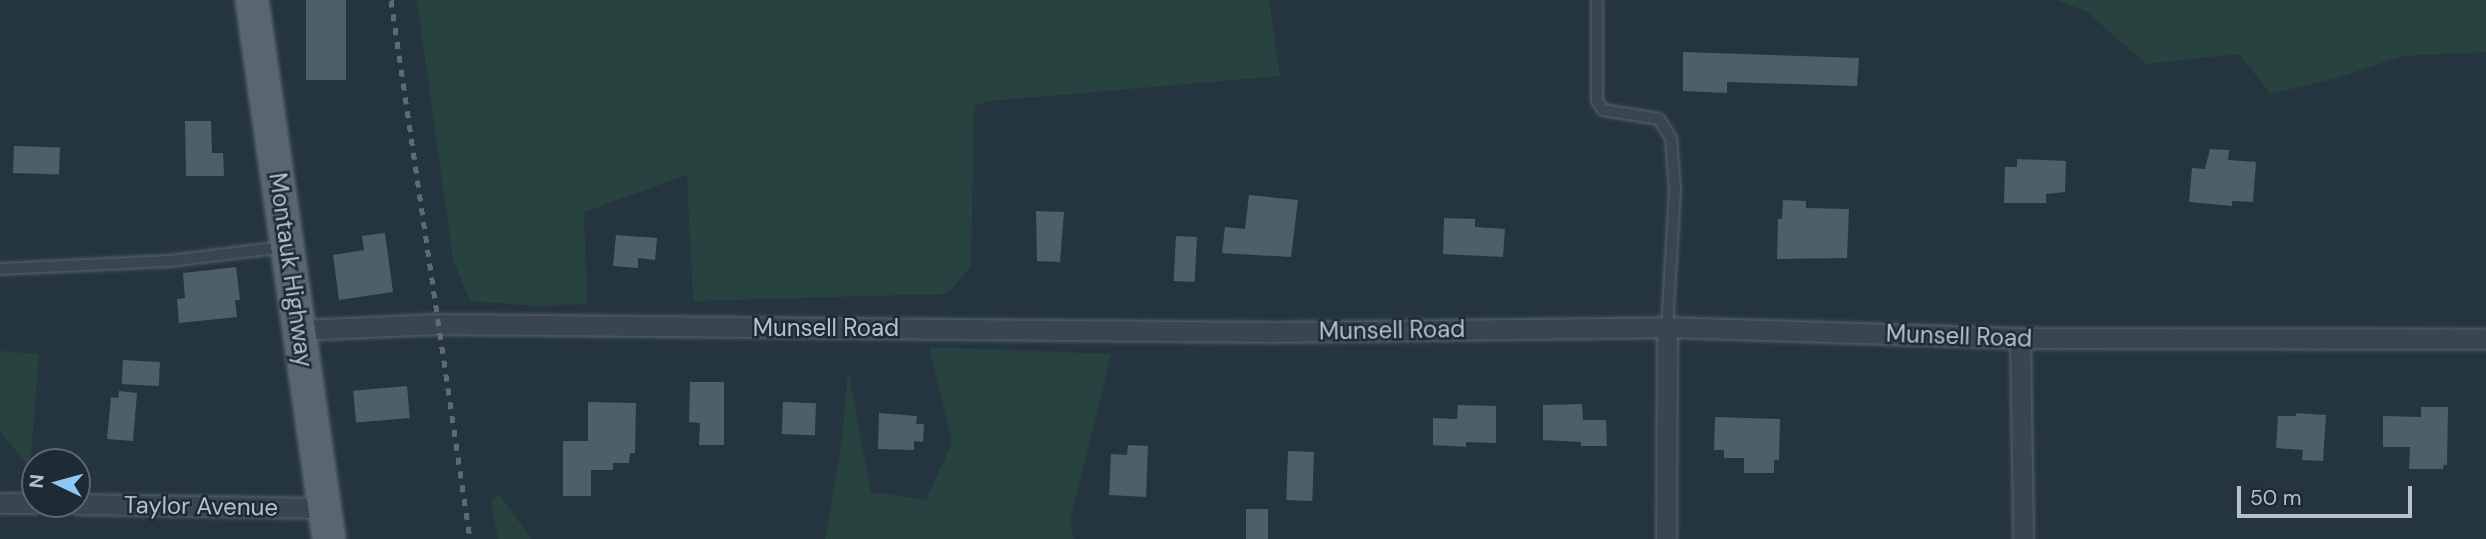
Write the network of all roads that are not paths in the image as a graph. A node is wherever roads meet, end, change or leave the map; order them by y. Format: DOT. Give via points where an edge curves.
graph roads {
  1 [pos="252,0"];
  2 [pos="1597,0"];
  3 [pos="288,247"];
  4 [pos="0,270"];
  5 [pos="1667,327"];
  6 [pos="299,330"];
  7 [pos="2020,338"];
  8 [pos="2486,340"];
  9 [pos="0,503"];
  10 [pos="21,503"];
  11 [pos="91,504"];
  12 [pos="325,508"];
  13 [pos="329,539"];
  14 [pos="1666,539"];
  15 [pos="2023,539"];
  1 -- 3 [label="main road, Montauk Highway"];
  2 -- 5 [label="lane" via="1597,101 1604,110 1659,119 1673,146"];
  3 -- 4 [label="lane" via="169,261"];
  3 -- 6 [label="main road, Montauk Highway"];
  5 -- 6 [label="street, Munsell Road" via="1265,332 426,324"];
  5 -- 7 [label="street, Munsell Road"];
  5 -- 14 [label="street"];
  6 -- 12 [label="main road, Montauk Highway"];
  7 -- 8 [label="street, Munsell Road"];
  7 -- 15 [label="street"];
  9 -- 10 [label="street"];
  11 -- 12 [label="street, Taylor Avenue"];
  12 -- 13 [label="main road, Montauk Highway"];
}
